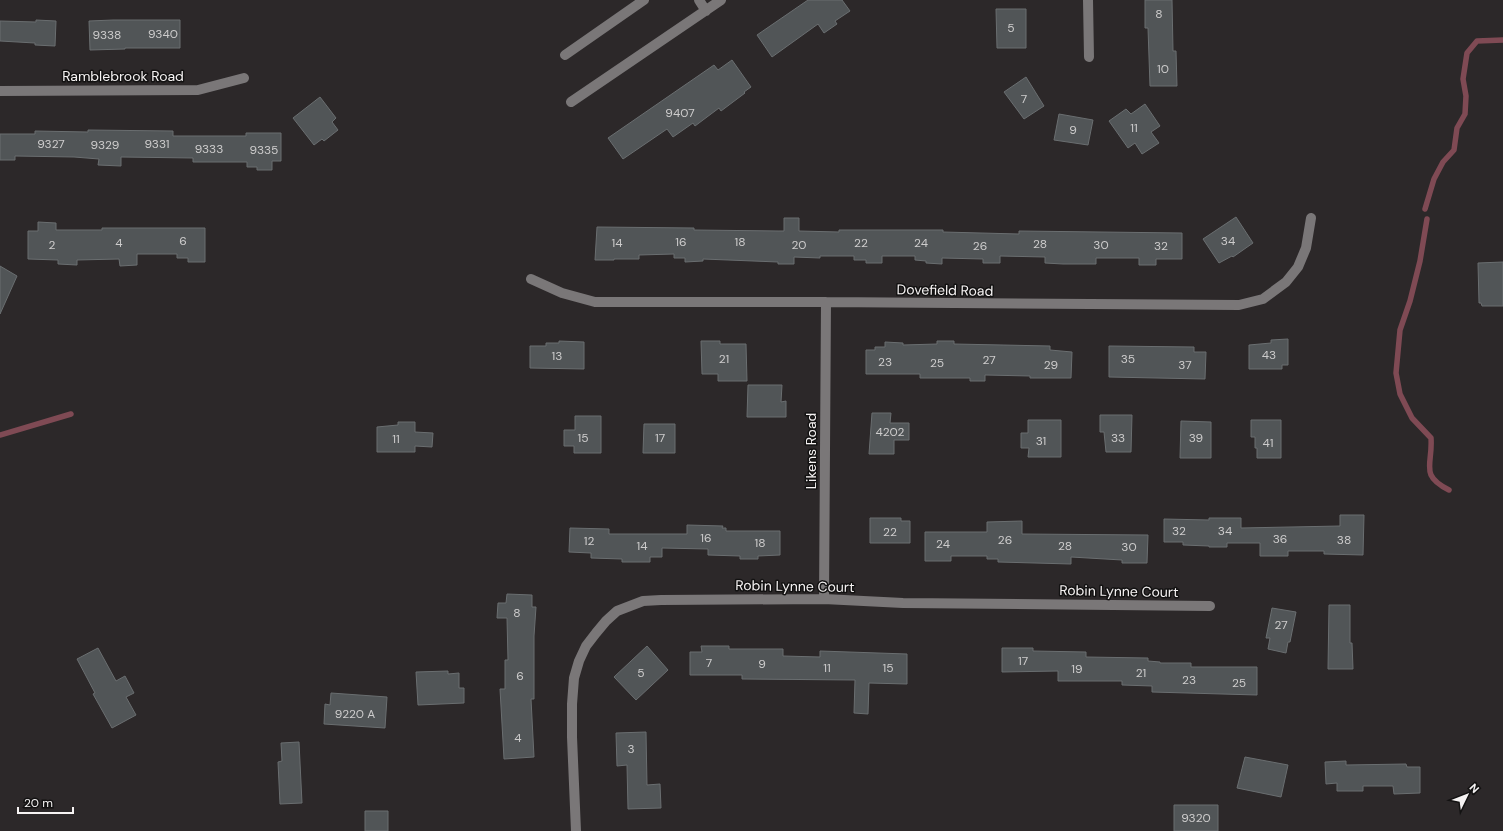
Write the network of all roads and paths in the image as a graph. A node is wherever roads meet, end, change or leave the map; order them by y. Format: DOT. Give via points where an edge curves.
graph roads {
  1 [pos="644,0"];
  2 [pos="699,0"];
  3 [pos="721,0"];
  4 [pos="1088,0"];
  5 [pos="706,11"];
  6 [pos="565,55"];
  7 [pos="1089,57"];
  8 [pos="244,78"];
  9 [pos="0,91"];
  10 [pos="571,102"];
  11 [pos="1311,218"];
  12 [pos="531,279"];
  13 [pos="826,302"];
  14 [pos="824,600"];
  15 [pos="1210,606"];
  16 [pos="576,831"];
  1 -- 6 [label="street"];
  2 -- 5 [label="street"];
  3 -- 5 [label="street"];
  4 -- 7 [label="street"];
  5 -- 10 [label="street"];
  8 -- 9 [label="street, Ramblebrook Road" via="198,90"];
  11 -- 13 [label="street, Dovefield Road" via="1306,248 1298,267 1286,282 1263,298 1239,305"];
  12 -- 13 [label="street, Dovefield Road" via="562,293 595,302"];
  13 -- 14 [label="street, Likens Road"];
  14 -- 15 [label="street, Robin Lynne Court"];
  14 -- 16 [label="street, Robin Lynne Court" via="643,601 617,611 606,621 586,646 574,678 572,737"];
}
